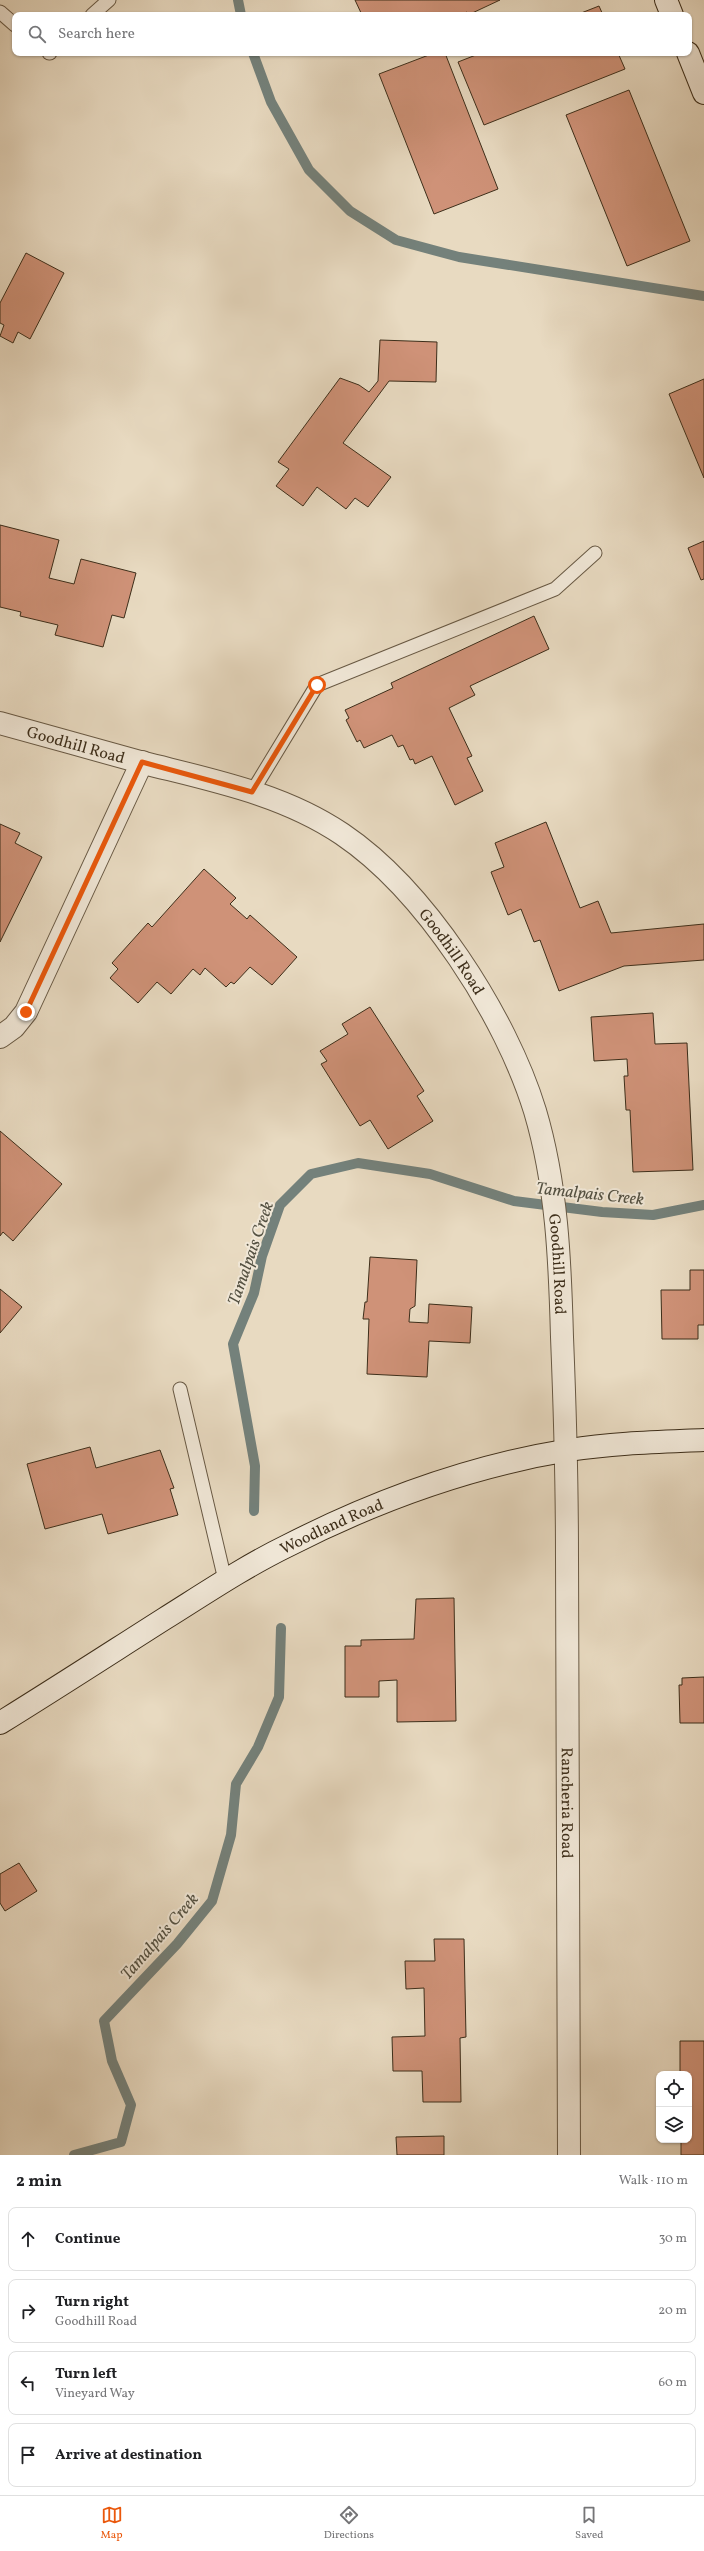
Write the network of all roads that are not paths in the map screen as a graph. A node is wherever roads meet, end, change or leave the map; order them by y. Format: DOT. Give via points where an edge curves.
graph roads {
  1 [pos="109,0"];
  2 [pos="666,0"];
  3 [pos="0,12"];
  4 [pos="95,12"];
  5 [pos="671,12"];
  6 [pos="12,22"];
  7 [pos="689,56"];
  8 [pos="704,94"];
  9 [pos="594,553"];
  10 [pos="0,723"];
  11 [pos="142,762"];
  12 [pos="252,792"];
  13 [pos="0,1037"];
  14 [pos="180,1389"];
  15 [pos="704,1440"];
  16 [pos="567,1450"];
  17 [pos="225,1580"];
  18 [pos="0,1723"];
  19 [pos="569,2155"];
  1 -- 4 [label="lane"];
  2 -- 5 [label="street"];
  3 -- 6 [label="lane"];
  7 -- 8 [label="street"];
  9 -- 12 [label="lane" via="555,589 317,685"];
  10 -- 11 [label="street, Goodhill Road"];
  11 -- 12 [label="street, Goodhill Road"];
  11 -- 13 [label="street" via="26,1012 14,1027"];
  12 -- 16 [label="street, Goodhill Road" via="300,811 343,835 415,901 474,980 500,1025 521,1070 536,1115 552,1190 557,1229"];
  14 -- 17 [label="lane"];
  15 -- 16 [label="street, Woodland Road" via="615,1444"];
  16 -- 17 [label="street, Woodland Road" via="480,1470 420,1489 356,1514 286,1546"];
  16 -- 19 [label="street, Rancheria Road"];
  17 -- 18 [label="street, Woodland Road"];
}
